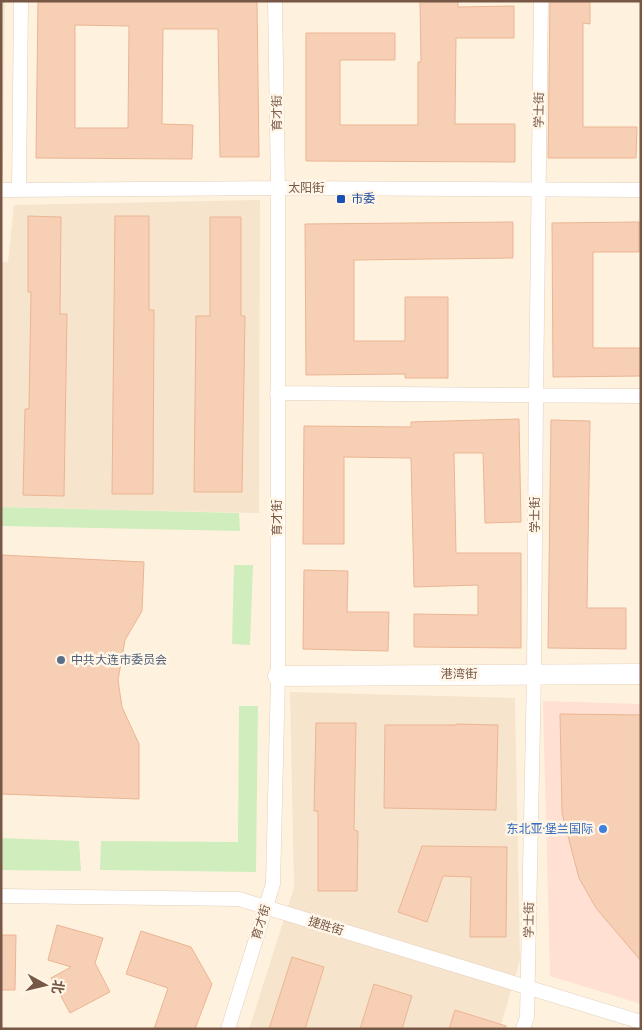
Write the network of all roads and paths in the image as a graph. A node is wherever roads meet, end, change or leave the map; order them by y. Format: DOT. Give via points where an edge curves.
graph roads {
  1 [pos="20,1"];
  2 [pos="275,1"];
  3 [pos="541,1"];
  4 [pos="278,188"];
  5 [pos="1,190"];
  6 [pos="19,190"];
  7 [pos="538,190"];
  8 [pos="641,190"];
  9 [pos="277,393"];
  10 [pos="536,395"];
  11 [pos="641,396"];
  12 [pos="534,674"];
  13 [pos="641,674"];
  14 [pos="278,676"];
  15 [pos="1,896"];
  16 [pos="266,907"];
  17 [pos="527,987"];
  18 [pos="641,1022"];
  19 [pos="228,1029"];
  20 [pos="523,1029"];
  1 -- 6 [label="street"];
  2 -- 4 [label="street, 育才街"];
  3 -- 7 [label="street, 学士街"];
  4 -- 6 [label="street, 太阳街"];
  4 -- 7 [label="street, 太阳街"];
  4 -- 9 [label="street, 育才街"];
  5 -- 6 [label="street, 太阳街"];
  7 -- 8 [label="street, 太阳街"];
  7 -- 10 [label="street, 学士街"];
  9 -- 10 [label="street"];
  9 -- 14 [label="street, 育才街"];
  10 -- 11 [label="street"];
  10 -- 12 [label="street, 学士街"];
  12 -- 13 [label="main road, 港湾街"];
  12 -- 14 [label="main road, 港湾街"];
  12 -- 17 [label="street, 学士街"];
  14 -- 16 [label="street, 育才街" via="273,884"];
  15 -- 16 [label="street, 捷胜街" via="239,899"];
  16 -- 17 [label="street, 捷胜街"];
  16 -- 19 [label="street, 育才街"];
  17 -- 18 [label="street, 捷胜街"];
  17 -- 20 [label="street, 学士街" via="527,1016"];
}
